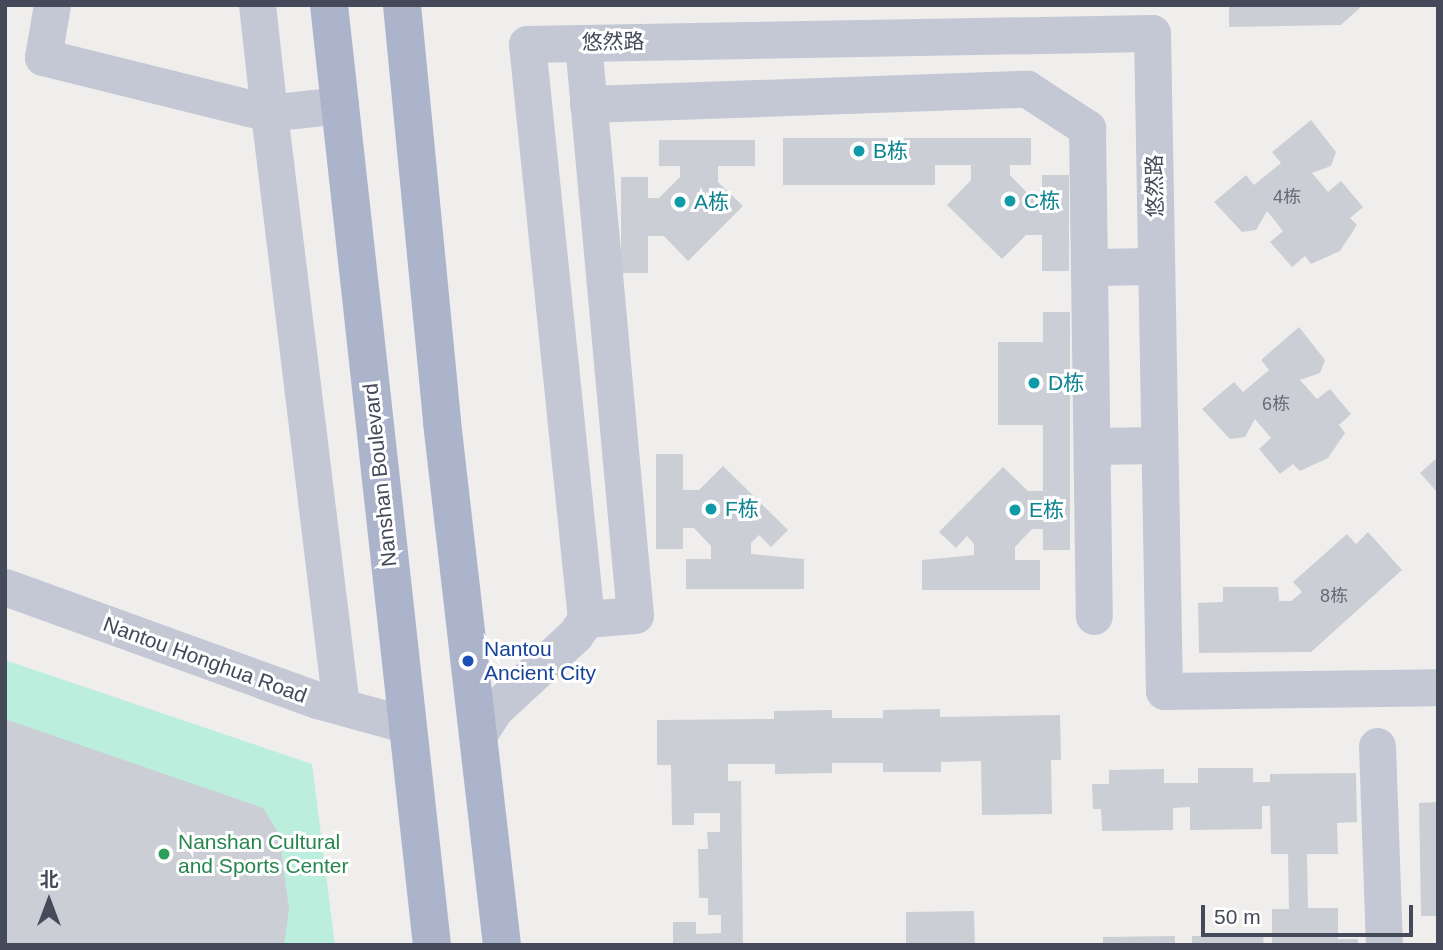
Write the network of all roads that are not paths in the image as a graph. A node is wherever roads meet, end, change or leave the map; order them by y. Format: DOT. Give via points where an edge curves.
graph roads {
  1 [pos="52,5"];
  2 [pos="257,5"];
  3 [pos="329,5"];
  4 [pos="402,5"];
  5 [pos="583,43"];
  6 [pos="588,104"];
  7 [pos="340,106"];
  8 [pos="269,113"];
  9 [pos="1156,266"];
  10 [pos="1089,267"];
  11 [pos="1159,445"];
  12 [pos="1092,446"];
  13 [pos="5,587"];
  14 [pos="1094,616"];
  15 [pos="586,619"];
  16 [pos="1438,687"];
  17 [pos="341,706"];
  18 [pos="408,725"];
  19 [pos="478,735"];
  20 [pos="1377,746"];
  21 [pos="432,945"];
  22 [pos="502,945"];
  23 [pos="1384,945"];
  1 -- 8 [label="street" via="43,57"];
  2 -- 8 [label="street"];
  3 -- 7 [label="main road, Nanshan Boulevard"];
  4 -- 19 [label="main road"];
  5 -- 6 [label="street"];
  5 -- 9 [label="street, 悠然路" via="1153,33"];
  5 -- 15 [label="street, 悠然路" via="527,44"];
  6 -- 10 [label="street" via="1027,89 1087,128"];
  6 -- 15 [label="street" via="635,615"];
  7 -- 8 [label="street"];
  7 -- 18 [label="main road, Nanshan Boulevard"];
  8 -- 17 [label="street"];
  9 -- 10 [label="street"];
  9 -- 11 [label="street, 悠然路"];
  10 -- 12 [label="street"];
  11 -- 12 [label="street"];
  11 -- 16 [label="street, 悠然路" via="1164,691"];
  12 -- 14 [label="street"];
  13 -- 17 [label="street, Nantou Honghua Road"];
  15 -- 19 [label="street" via="575,635 495,709"];
  17 -- 18 [label="street, Nantou Honghua Road"];
  18 -- 21 [label="main road, Nanshan Boulevard"];
  19 -- 22 [label="main road"];
  20 -- 23 [label="street"];
}
